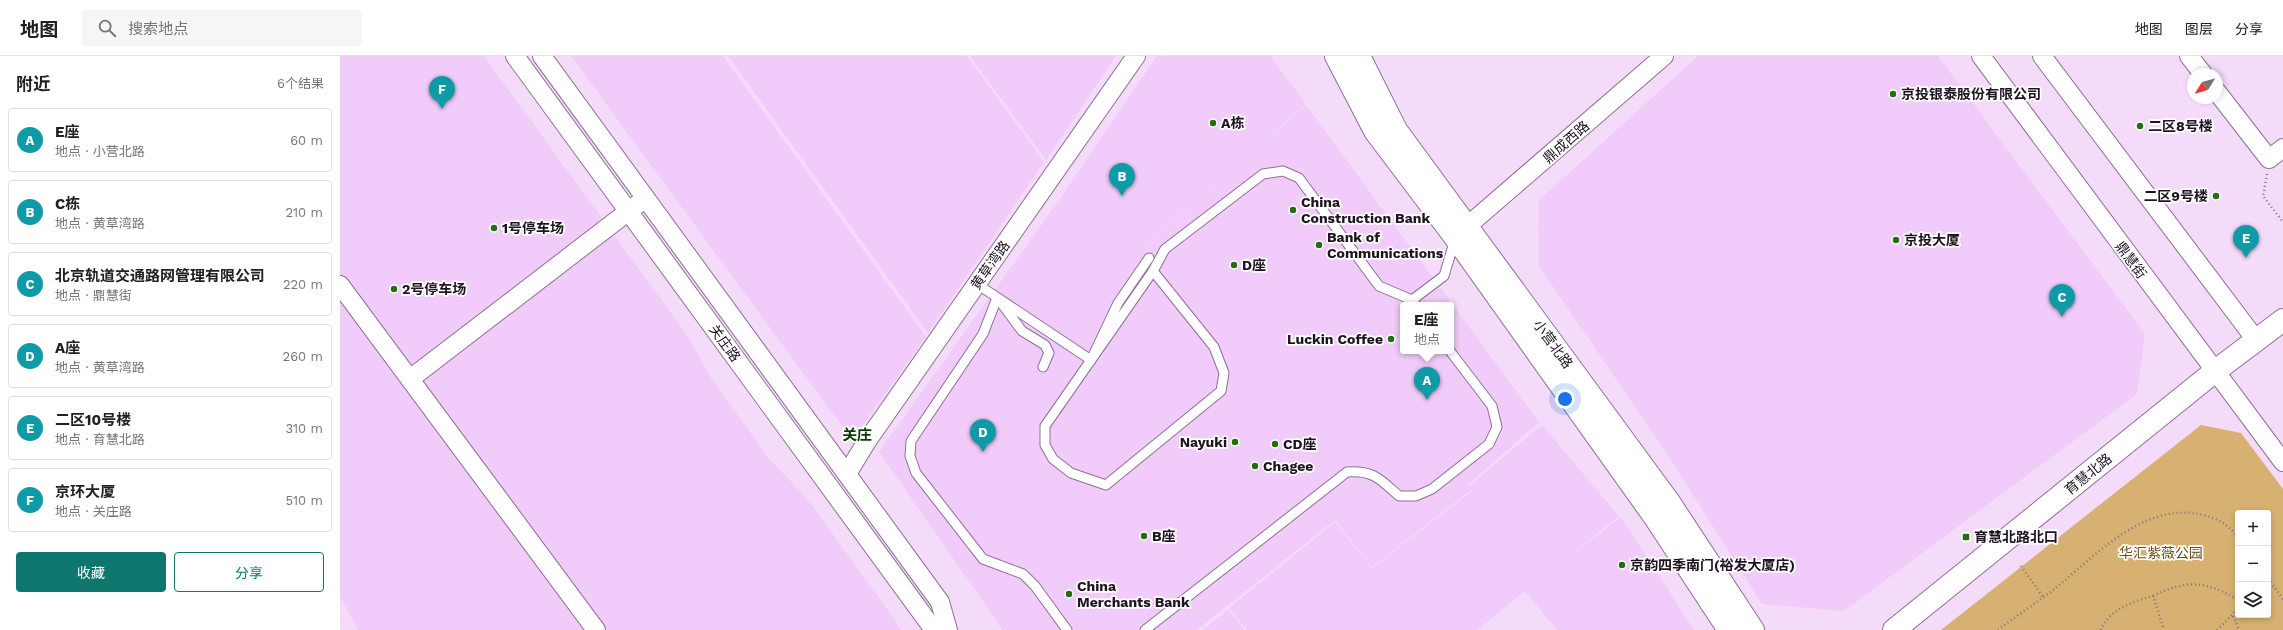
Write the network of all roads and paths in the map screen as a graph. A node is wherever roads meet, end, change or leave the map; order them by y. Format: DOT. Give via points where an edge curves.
graph roads {
  1 [pos="515,56"];
  2 [pos="542,56"];
  3 [pos="1136,56"];
  4 [pos="1336,56"];
  5 [pos="1359,56"];
  6 [pos="1664,56"];
  7 [pos="1981,56"];
  8 [pos="2042,56"];
  9 [pos="2189,56"];
  10 [pos="2198,68"];
  11 [pos="2223,100"];
  12 [pos="2283,148"];
  13 [pos="2269,159"];
  14 [pos="646,198"];
  15 [pos="628,212"];
  16 [pos="2283,222"];
  17 [pos="1461,232"];
  18 [pos="1149,258"];
  19 [pos="1152,271"];
  20 [pos="977,284"];
  21 [pos="343,295"];
  22 [pos="997,298"];
  23 [pos="1412,302"];
  24 [pos="1415,302"];
  25 [pos="2283,320"];
  26 [pos="2256,340"];
  27 [pos="1452,354"];
  28 [pos="1091,360"];
  29 [pos="1043,367"];
  30 [pos="2214,372"];
  31 [pos="410,379"];
  32 [pos="2283,462"];
  33 [pos="847,474"];
  34 [pos="2235,533"];
  35 [pos="2022,566"];
  36 [pos="2271,584"];
  37 [pos="2153,596"];
  38 [pos="2043,597"];
  39 [pos="2235,599"];
  40 [pos="2283,599"];
  41 [pos="2235,612"];
  42 [pos="2233,616"];
  43 [pos="596,630"];
  44 [pos="934,630"];
  45 [pos="948,630"];
  46 [pos="1068,630"];
  47 [pos="1145,630"];
  48 [pos="1729,630"];
  49 [pos="1753,630"];
  50 [pos="1894,630"];
  51 [pos="1998,630"];
  52 [pos="2101,630"];
  53 [pos="2164,630"];
  54 [pos="2217,630"];
  55 [pos="2238,630"];
  1 -- 15 [label="street, 关庄路"];
  2 -- 14 [label="street, 关庄路"];
  3 -- 20 [label="street, 黄草湾路"];
  4 -- 17 [label="street, 小营北路" via="1375,131"];
  5 -- 17 [label="street, 小营北路" via="1396,130"];
  6 -- 17 [label="street, 鼎成西路"];
  7 -- 30 [label="street, 鼎慧街"];
  8 -- 26 [label="street"];
  9 -- 10 [label="street"];
  11 -- 13 [label="street"];
  12 -- 13 [label="street"];
  13 -- 16 [label="path" via="2263,196"];
  14 -- 15 [label="street"];
  14 -- 33 [label="street, 关庄路"];
  15 -- 31 [label="street"];
  15 -- 44 [label="street, 关庄路"];
  17 -- 24 [label="lane" via="1444,276"];
  17 -- 48 [label="street, 小营北路"];
  17 -- 49 [label="street, 小营北路" via="1669,502"];
  18 -- 28 [label="lane" via="1118,303"];
  19 -- 23 [label="lane" via="1165,249 1263,174 1283,171 1298,178 1379,286"];
  19 -- 28 [label="lane"];
  19 -- 28 [label="lane" via="1214,347 1224,373 1221,391 1106,485 1071,473 1053,459 1045,445 1045,426"];
  20 -- 22 [label="lane"];
  20 -- 33 [label="street, 黄草湾路" via="867,441"];
  21 -- 31 [label="street"];
  22 -- 28 [label="lane"];
  22 -- 29 [label="lane" via="1022,331 1045,345 1049,353"];
  22 -- 46 [label="lane" via="983,334 911,441 910,456 916,473 983,560 1023,574"];
  25 -- 26 [label="street, 育慧北路"];
  26 -- 30 [label="street, 育慧北路"];
  27 -- 47 [label="lane" via="1492,406 1497,427 1489,444 1432,489 1416,496 1399,496 1378,478 1362,471 1346,472"];
  30 -- 32 [label="street, 鼎慧街"];
  30 -- 50 [label="street, 育慧北路"];
  31 -- 43 [label="street"];
  33 -- 45 [label="street, 关庄路" via="940,602"];
  34 -- 38 [label="path" via="2229,526 2215,518 2178,512 2162,515 2111,541"];
  35 -- 38 [label="path"];
  36 -- 40 [label="path"];
  37 -- 39 [label="path" via="2183,584 2211,586"];
  37 -- 52 [label="path" via="2135,600 2120,609 2102,625"];
  37 -- 53 [label="path"];
  38 -- 51 [label="path"];
  41 -- 42 [label="path"];
  42 -- 54 [label="path"];
  42 -- 55 [label="path"];
}
